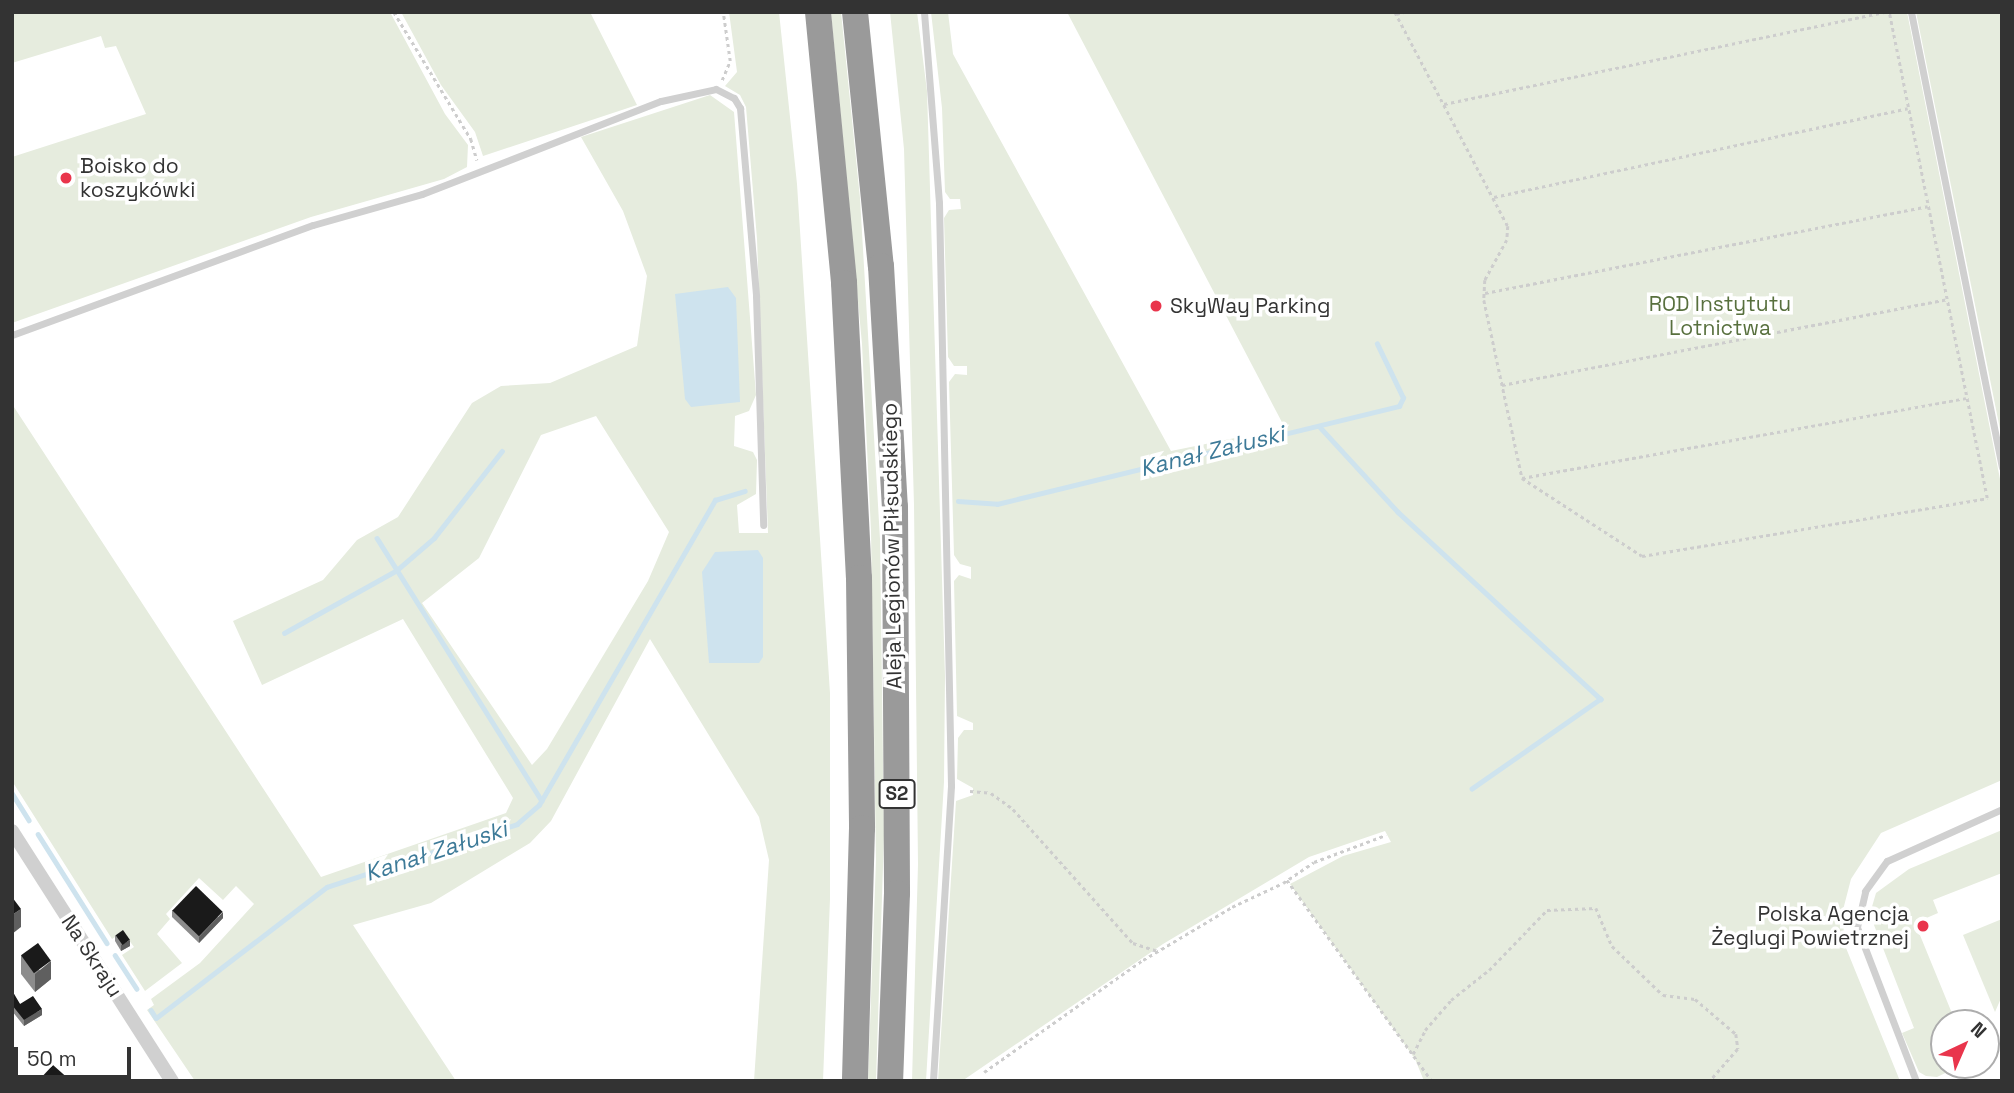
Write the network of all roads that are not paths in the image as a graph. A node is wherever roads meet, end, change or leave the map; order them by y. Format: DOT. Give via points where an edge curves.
graph roads {
  1 [pos="818,12"];
  2 [pos="855,12"];
  3 [pos="924,12"];
  4 [pos="1911,12"];
  5 [pos="12,335"];
  6 [pos="2002,467"];
  7 [pos="763,526"];
  8 [pos="2002,810"];
  9 [pos="12,831"];
  10 [pos="172,1081"];
  11 [pos="855,1081"];
  12 [pos="890,1081"];
  13 [pos="933,1081"];
  14 [pos="1916,1081"];
  1 -- 11 [label="highway, Aleja Legionów Piłsudskiego / S2" via="844,283 859,578 862,842"];
  2 -- 12 [label="highway, Aleja Legionów Piłsudskiego / S2" via="881,266 895,507 897,892"];
  3 -- 13 [label="lane" via="939,203 951,786"];
  4 -- 6 [label="lane"];
  5 -- 7 [label="lane" via="313,225 478,173 661,101 716,89 734,98 740,108 756,296"];
  8 -- 14 [label="lane" via="1887,860 1865,891 1857,927"];
  9 -- 10 [label="street, Na Skraju"];
}
